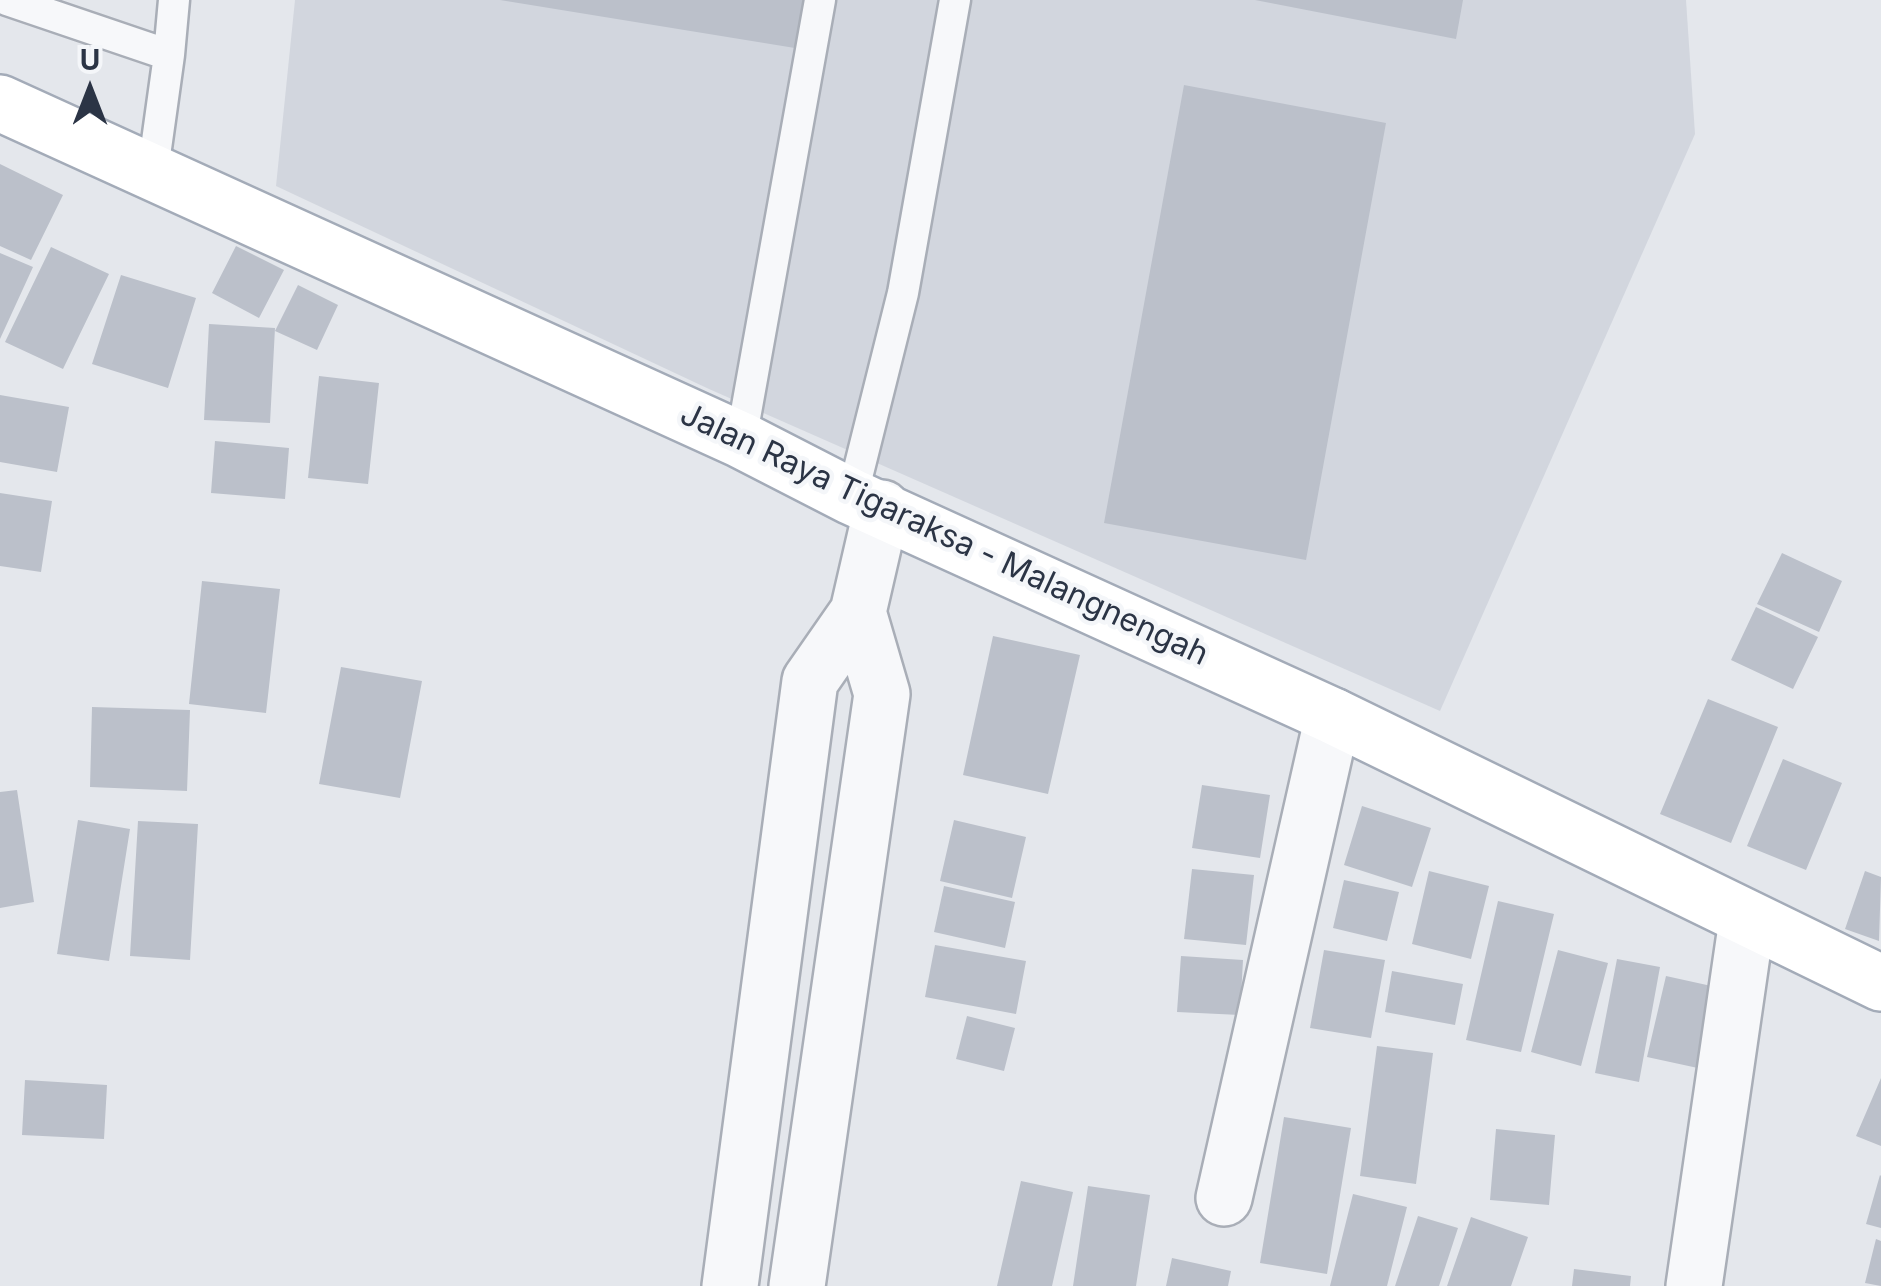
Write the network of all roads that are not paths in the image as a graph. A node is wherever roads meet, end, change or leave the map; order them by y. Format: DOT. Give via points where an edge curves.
graph roads {
  1 [pos="7,0"];
  2 [pos="174,0"];
  3 [pos="820,0"];
  4 [pos="955,0"];
  5 [pos="169,55"];
  6 [pos="0,102"];
  7 [pos="153,170"];
  8 [pos="742,440"];
  9 [pos="867,503"];
  10 [pos="858,612"];
  11 [pos="1333,716"];
  12 [pos="1747,920"];
  13 [pos="1881,982"];
  14 [pos="1224,1198"];
  15 [pos="730,1286"];
  16 [pos="796,1286"];
  17 [pos="1694,1286"];
  1 -- 5 [label="lane"];
  2 -- 5 [label="lane"];
  3 -- 8 [label="lane"];
  4 -- 9 [label="lane"];
  5 -- 7 [label="lane"];
  6 -- 7 [label="main road, Jalan Raya Tigaraksa - Malangnengah"];
  7 -- 8 [label="main road, Jalan Raya Tigaraksa - Malangnengah"];
  8 -- 9 [label="main road, Jalan Raya Tigaraksa - Malangnengah"];
  9 -- 10 [label="street"];
  9 -- 11 [label="main road, Jalan Raya Tigaraksa - Malangnengah"];
  10 -- 15 [label="street" via="810,680"];
  10 -- 16 [label="street" via="882,694"];
  11 -- 12 [label="main road, Jalan Raya Tigaraksa - Malangnengah"];
  11 -- 14 [label="street"];
  12 -- 13 [label="main road, Jalan Raya Tigaraksa - Malangnengah"];
  12 -- 17 [label="street"];
}
